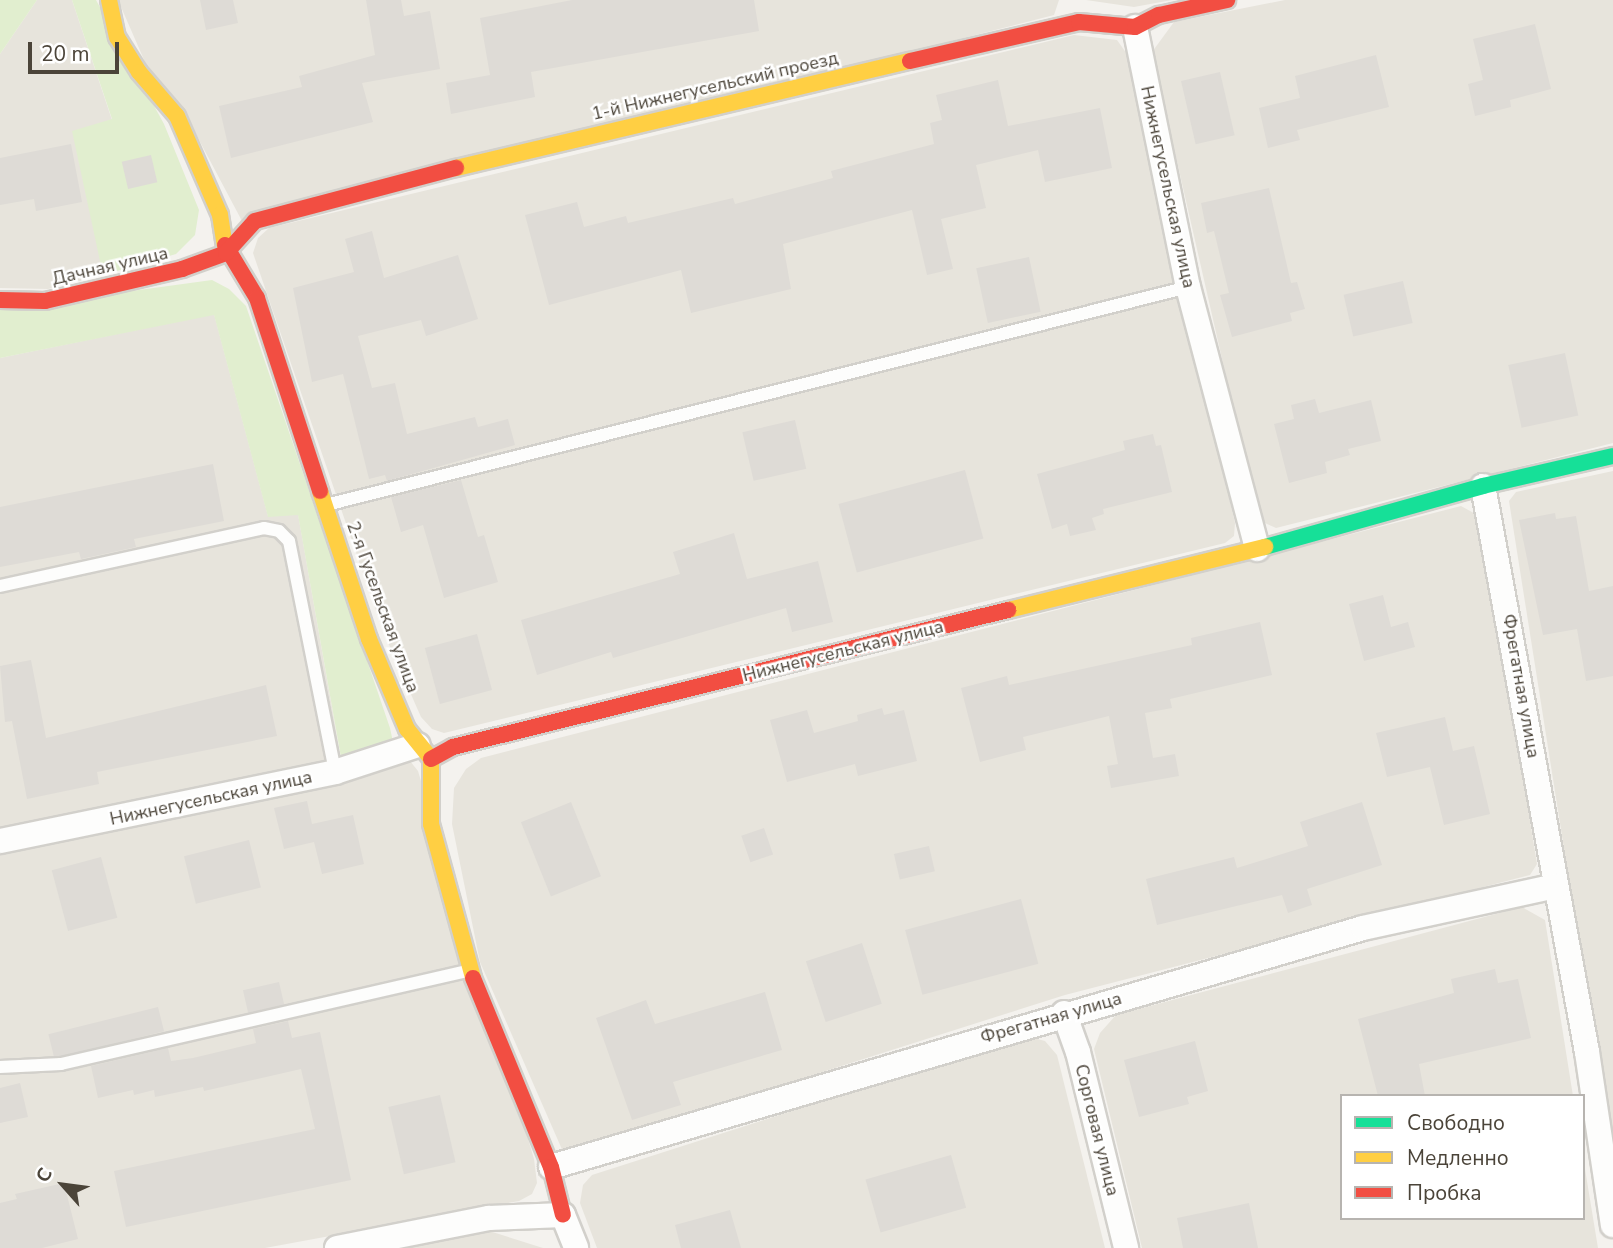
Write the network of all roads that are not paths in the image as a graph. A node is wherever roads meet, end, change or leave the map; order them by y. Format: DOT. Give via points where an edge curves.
graph roads {
  1 [pos="109,0"];
  2 [pos="1227,0"];
  3 [pos="1074,11"];
  4 [pos="1135,27"];
  5 [pos="226,253"];
  6 [pos="1188,287"];
  7 [pos="0,300"];
  8 [pos="1613,456"];
  9 [pos="1483,486"];
  10 [pos="326,505"];
  11 [pos="1256,549"];
  12 [pos="0,586"];
  13 [pos="425,752"];
  14 [pos="335,772"];
  15 [pos="0,841"];
  16 [pos="1555,887"];
  17 [pos="469,969"];
  18 [pos="1064,1013"];
  19 [pos="0,1067"];
  20 [pos="551,1167"];
  21 [pos="563,1215"];
  22 [pos="1613,1225"];
  23 [pos="337,1248"];
  24 [pos="576,1248"];
  25 [pos="1126,1248"];
  1 -- 5 [label="street" via="117,37 138,72 177,116 220,215"];
  2 -- 4 [label="street, 1-й Нижнегусельский проезд" via="1159,15"];
  3 -- 4 [label="street, 1-й Нижнегусельский проезд"];
  3 -- 5 [label="street, 1-й Нижнегусельский проезд" via="255,221"];
  4 -- 6 [label="street, Нижнегусельская улица"];
  5 -- 7 [label="street, Дачная улица" via="183,269 45,301"];
  5 -- 10 [label="street, 2-я Гусельская улица" via="257,298"];
  6 -- 10 [label="lane"];
  6 -- 11 [label="street, Нижнегусельская улица"];
  8 -- 9 [label="street, Нижнегусельская улица"];
  9 -- 11 [label="street, Нижнегусельская улица"];
  9 -- 16 [label="street, Фрегатная улица"];
  10 -- 13 [label="street, 2-я Гусельская улица" via="369,639 407,729"];
  11 -- 13 [label="street, Нижнегусельская улица"];
  12 -- 14 [label="lane" via="264,528 279,531 289,541"];
  13 -- 14 [label="street, Нижнегусельская улица"];
  13 -- 17 [label="street, 2-я Гусельская улица" via="431,824"];
  14 -- 15 [label="street, Нижнегусельская улица"];
  16 -- 18 [label="street, Фрегатная улица" via="1363,928"];
  16 -- 22 [label="street, Фрегатная улица" via="1587,1052"];
  17 -- 19 [label="lane" via="61,1065"];
  17 -- 20 [label="street, 2-я Гусельская улица"];
  18 -- 20 [label="street, Фрегатная улица"];
  18 -- 25 [label="street, Сорговая улица" via="1078,1052"];
  20 -- 21 [label="street, 2-я Гусельская улица"];
  21 -- 23 [label="street" via="489,1218"];
  21 -- 24 [label="street"];
}
